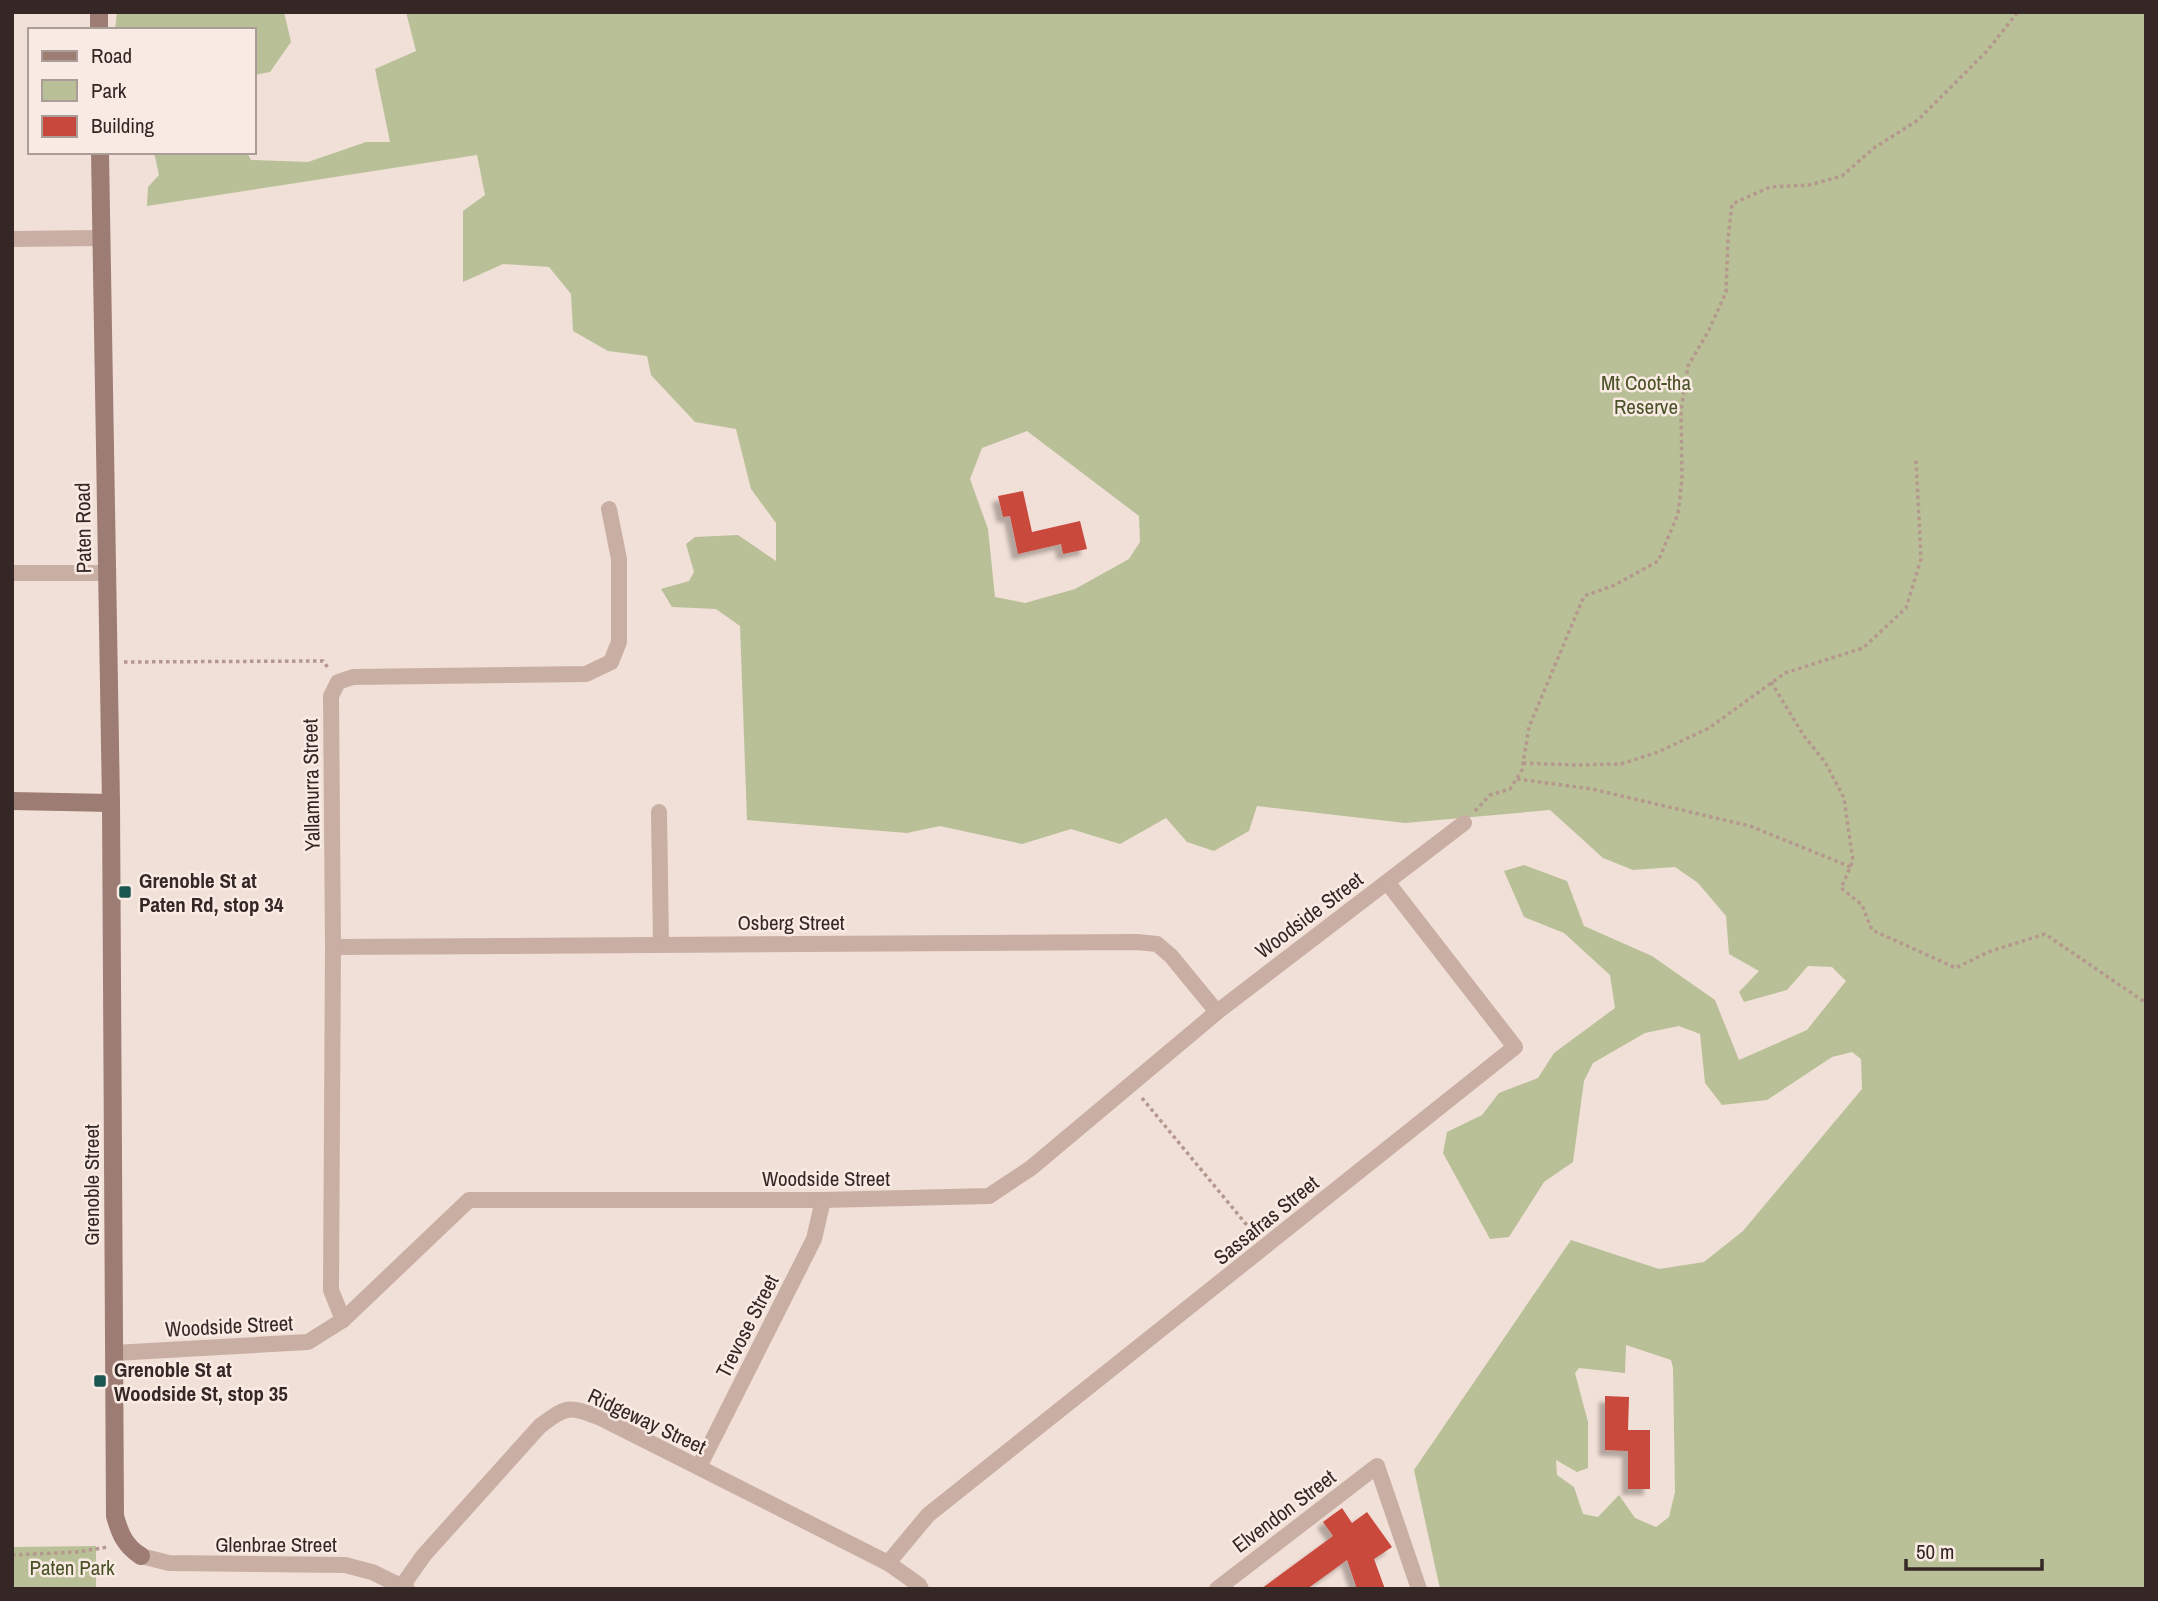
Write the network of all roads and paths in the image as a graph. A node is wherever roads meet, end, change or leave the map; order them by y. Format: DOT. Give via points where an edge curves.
graph roads {
  1 [pos="2018,12"];
  2 [pos="100,154"];
  3 [pos="101,238"];
  4 [pos="12,239"];
  5 [pos="1916,460"];
  6 [pos="609,509"];
  7 [pos="12,573"];
  8 [pos="106,573"];
  9 [pos="108,662"];
  10 [pos="338,682"];
  11 [pos="1771,682"];
  12 [pos="1523,762"];
  13 [pos="1517,779"];
  14 [pos="12,801"];
  15 [pos="111,803"];
  16 [pos="659,812"];
  17 [pos="1464,823"];
  18 [pos="1851,867"];
  19 [pos="1387,882"];
  20 [pos="661,943"];
  21 [pos="334,947"];
  22 [pos="2146,1003"];
  23 [pos="1217,1012"];
  24 [pos="1132,1085"];
  25 [pos="823,1199"];
  26 [pos="1265,1247"];
  27 [pos="342,1320"];
  28 [pos="114,1353"];
  29 [pos="699,1467"];
  30 [pos="126,1545"];
  31 [pos="12,1555"];
  32 [pos="141,1556"];
  33 [pos="888,1563"];
  34 [pos="404,1588"];
  35 [pos="921,1589"];
  36 [pos="1217,1589"];
  37 [pos="1419,1589"];
  1 -- 12 [label="path" via="1986,52 1918,120 1874,148 1842,176 1809,185 1770,187 1732,204 1726,292 1688,366 1681,411 1678,514 1658,561 1584,596 1530,727"];
  2 -- 3 [label="street, Paten Road"];
  3 -- 4 [label="street"];
  3 -- 8 [label="street, Paten Road"];
  5 -- 11 [label="path" via="1921,559 1906,608 1863,648 1785,673"];
  6 -- 10 [label="street" via="619,559 619,642 611,662 586,674 353,677"];
  7 -- 8 [label="street"];
  8 -- 9 [label="street, Paten Road"];
  9 -- 10 [label="path" via="323,661"];
  9 -- 15 [label="street, Paten Road"];
  10 -- 21 [label="street, Yallamurra Street" via="331,696"];
  11 -- 12 [label="path" via="1709,728 1646,756 1621,764"];
  11 -- 18 [label="path" via="1844,798"];
  12 -- 17 [label="path" via="1510,789 1490,795"];
  13 -- 18 [label="path" via="1592,789 1751,826"];
  14 -- 15 [label="street"];
  15 -- 28 [label="street, Grenoble Street"];
  16 -- 20 [label="street"];
  17 -- 19 [label="street, Woodside Street"];
  18 -- 22 [label="path" via="1841,888 1862,905 1872,930 1956,968 1988,952 2045,934"];
  19 -- 23 [label="street, Woodside Street"];
  19 -- 26 [label="street, Sassafras Street" via="1515,1047"];
  20 -- 21 [label="street, Osberg Street"];
  20 -- 23 [label="street, Osberg Street" via="1157,944"];
  21 -- 27 [label="street, Yallamurra Street" via="331,1290"];
  23 -- 24 [label="street, Woodside Street"];
  24 -- 25 [label="street, Woodside Street" via="1031,1168 989,1196"];
  24 -- 26 [label="path"];
  25 -- 27 [label="street, Woodside Street" via="469,1200"];
  25 -- 29 [label="street, Trevose Street" via="814,1239"];
  26 -- 33 [label="street, Sassafras Street" via="928,1515"];
  27 -- 28 [label="street, Woodside Street" via="307,1342"];
  28 -- 30 [label="street, Grenoble Street" via="116,1516"];
  29 -- 33 [label="street, Ridgeway Street"];
  29 -- 34 [label="street, Ridgeway Street" via="575,1408 558,1413 531,1436 424,1555"];
  30 -- 31 [label="path"];
  30 -- 32 [label="street"];
  32 -- 34 [label="street, Glenbrae Street" via="169,1563 345,1565"];
  33 -- 35 [label="street, Ridgeway Street"];
  36 -- 37 [label="street, Elvendon Street" via="1377,1466"];
}
